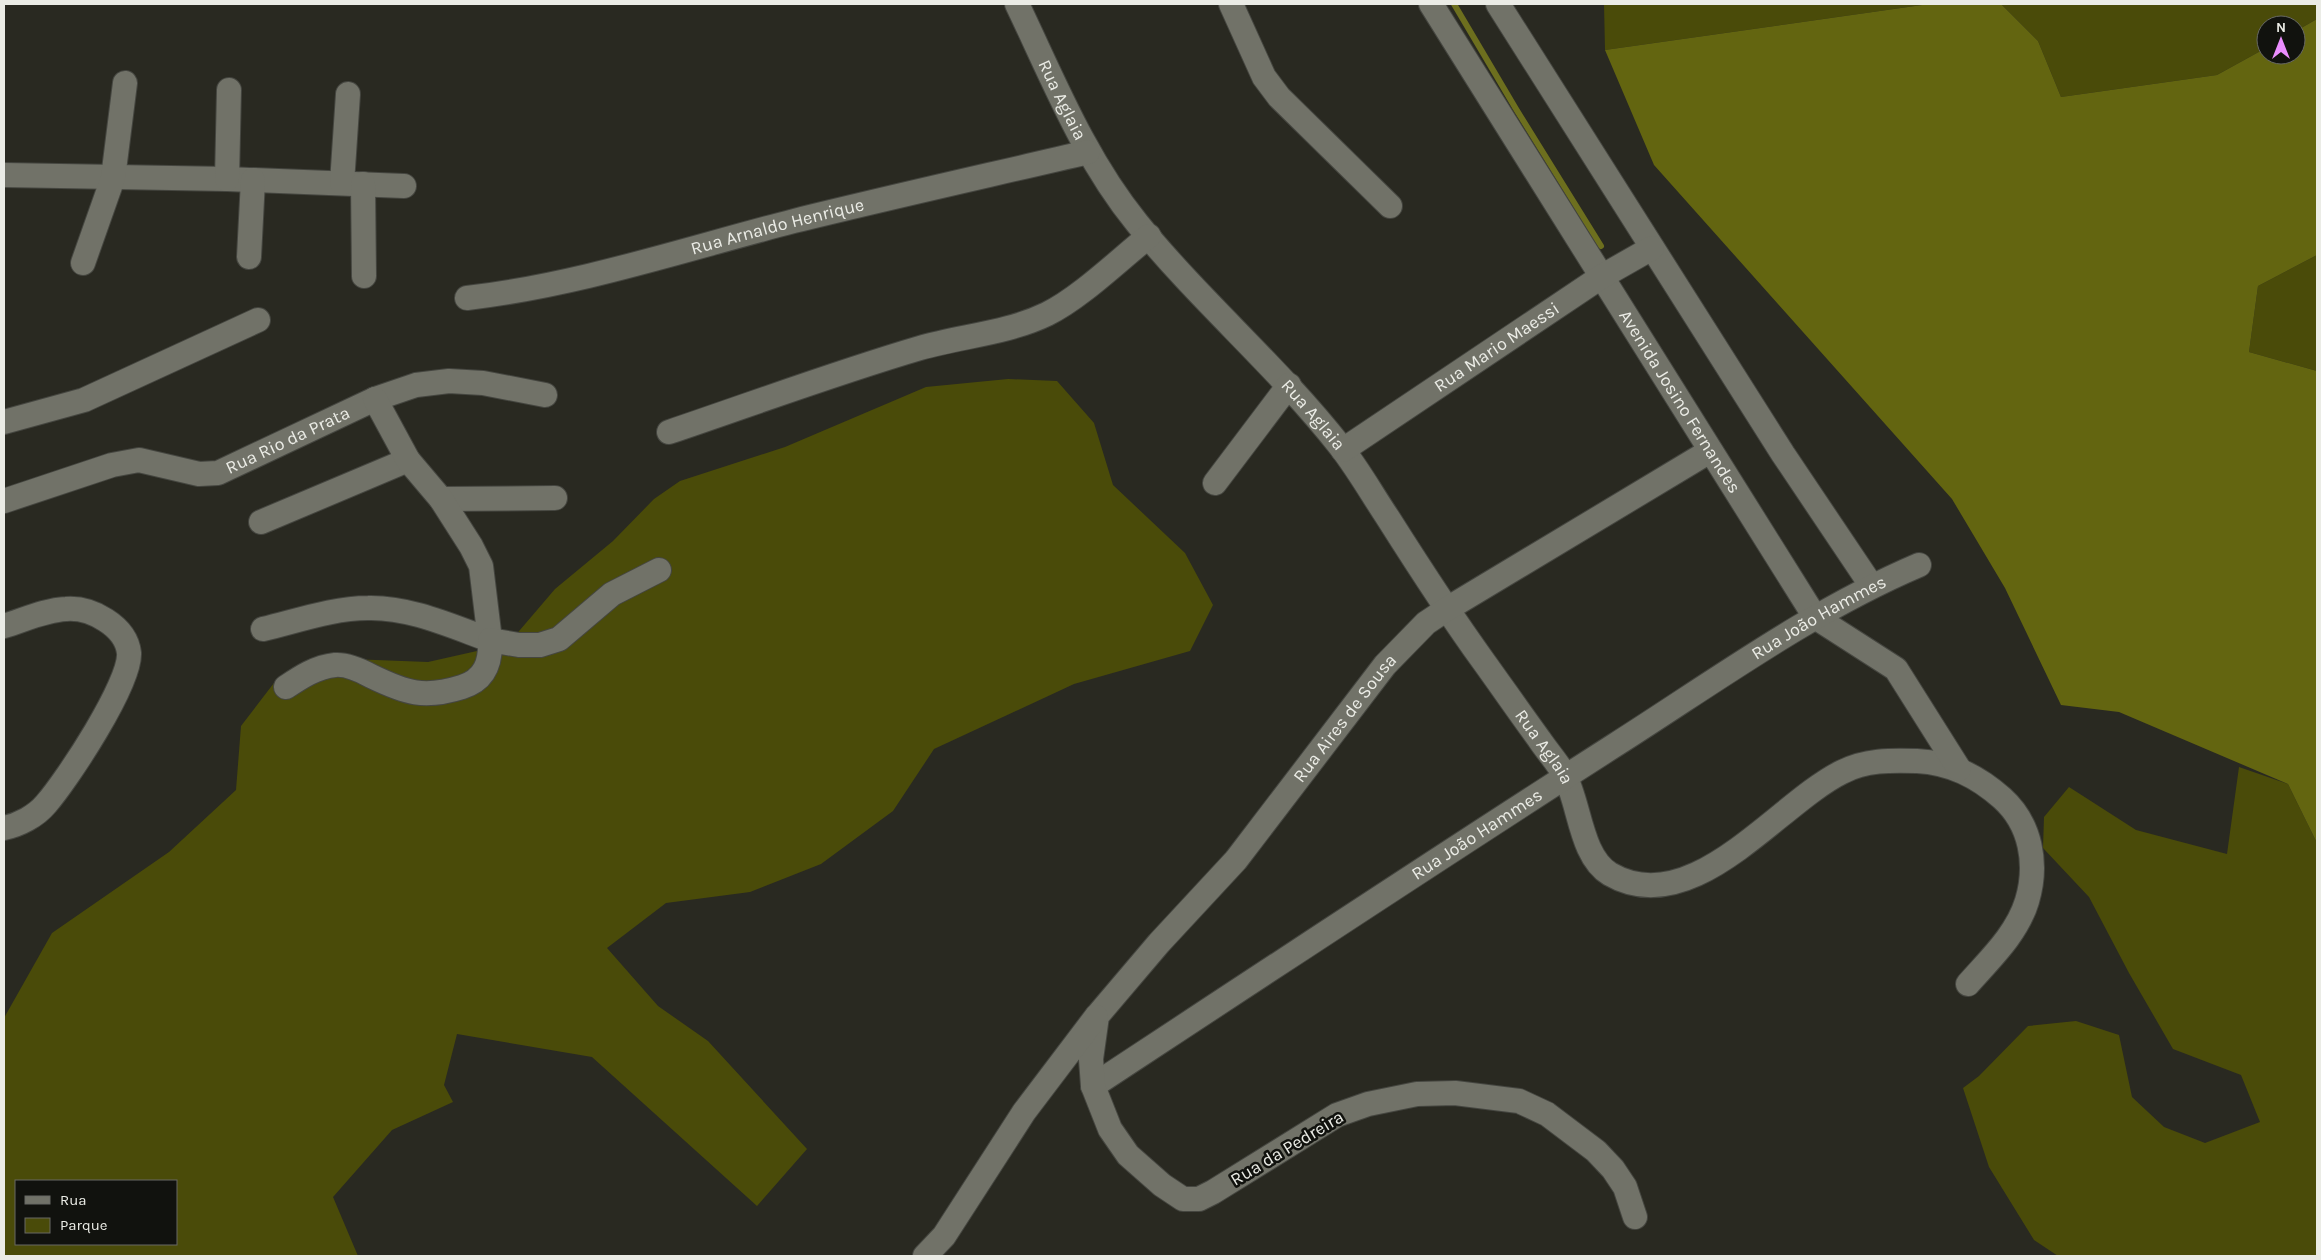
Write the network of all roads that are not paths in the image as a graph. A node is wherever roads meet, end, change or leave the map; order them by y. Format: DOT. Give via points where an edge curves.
graph roads {
  1 [pos="1017,4"];
  2 [pos="1231,4"];
  3 [pos="1431,4"];
  4 [pos="1498,4"];
  5 [pos="125,84"];
  6 [pos="229,90"];
  7 [pos="348,94"];
  8 [pos="1088,152"];
  9 [pos="4,176"];
  10 [pos="113,178"];
  11 [pos="226,179"];
  12 [pos="253,180"];
  13 [pos="352,183"];
  14 [pos="404,186"];
  15 [pos="1390,206"];
  16 [pos="1149,236"];
  17 [pos="1652,248"];
  18 [pos="249,257"];
  19 [pos="83,263"];
  20 [pos="364,276"];
  21 [pos="1602,277"];
  22 [pos="467,298"];
  23 [pos="258,320"];
  24 [pos="1289,385"];
  25 [pos="545,395"];
  26 [pos="375,399"];
  27 [pos="4,422"];
  28 [pos="669,432"];
  29 [pos="1343,450"];
  30 [pos="1710,451"];
  31 [pos="408,460"];
  32 [pos="1215,483"];
  33 [pos="555,498"];
  34 [pos="441,499"];
  35 [pos="4,502"];
  36 [pos="261,522"];
  37 [pos="1919,565"];
  38 [pos="659,570"];
  39 [pos="1871,585"];
  40 [pos="1447,609"];
  41 [pos="1815,617"];
  42 [pos="4,626"];
  43 [pos="263,629"];
  44 [pos="490,640"];
  45 [pos="286,687"];
  46 [pos="1959,769"];
  47 [pos="1565,777"];
  48 [pos="4,828"];
  49 [pos="1968,984"];
  50 [pos="1097,1016"];
  51 [pos="1092,1086"];
  52 [pos="1635,1217"];
  53 [pos="925,1256"];
  1 -- 8 [label="street, Rua Aglaia"];
  2 -- 15 [label="street" via="1264,77 1278,97"];
  3 -- 21 [label="street, Avenida Josino Fernandes"];
  4 -- 17 [label="street"];
  5 -- 10 [label="street"];
  6 -- 11 [label="street"];
  7 -- 13 [label="street"];
  8 -- 16 [label="street, Rua Aglaia"];
  8 -- 22 [label="street, Rua Arnaldo Henrique" via="794,221 569,282"];
  9 -- 10 [label="street"];
  10 -- 11 [label="street"];
  10 -- 19 [label="street"];
  11 -- 12 [label="street"];
  12 -- 13 [label="street"];
  12 -- 18 [label="street"];
  13 -- 14 [label="street"];
  13 -- 20 [label="street"];
  16 -- 24 [label="street, Rua Aglaia" via="1223,319"];
  16 -- 28 [label="street" via="1071,299 1021,325 940,342 897,355"];
  17 -- 21 [label="street, Rua Mario Maessi"];
  17 -- 39 [label="street"];
  21 -- 29 [label="street, Rua Mario Maessi"];
  21 -- 30 [label="street, Avenida Josino Fernandes"];
  23 -- 27 [label="street" via="84,400"];
  24 -- 29 [label="street, Rua Aglaia"];
  24 -- 32 [label="street"];
  25 -- 26 [label="street, Rua Rio da Prata" via="483,382 449,381 416,385"];
  26 -- 31 [label="street"];
  26 -- 35 [label="street, Rua Rio da Prata" via="218,473 199,474 139,460 112,465"];
  29 -- 40 [label="street, Rua Aglaia"];
  30 -- 40 [label="street, Rua Aires de Sousa"];
  30 -- 41 [label="street, Avenida Josino Fernandes"];
  31 -- 34 [label="street"];
  31 -- 36 [label="street"];
  33 -- 34 [label="street"];
  34 -- 44 [label="street" via="459,524 481,566"];
  37 -- 39 [label="street, Rua João Hammes"];
  38 -- 44 [label="street" via="612,594 559,640 540,645"];
  39 -- 41 [label="street, Rua João Hammes"];
  40 -- 47 [label="street, Rua Aglaia"];
  40 -- 50 [label="street, Rua Aires de Sousa" via="1426,623 1385,665 1236,860"];
  41 -- 46 [label="street, Avenida Josino Fernandes" via="1896,669"];
  41 -- 47 [label="street, Rua João Hammes"];
  42 -- 48 [label="street" via="66,609 87,611 108,621 123,637 129,652 127,667 98,730 45,805 31,816"];
  43 -- 44 [label="street" via="333,612 368,608 408,612"];
  44 -- 45 [label="street" via="490,657 481,677 470,685 441,694 421,695 349,666 335,665 303,675"];
  46 -- 47 [label="street, Rua Aglaia" via="1934,762 1884,760 1843,771 1816,788 1725,860 1680,879 1652,886 1624,881 1605,871 1588,844"];
  46 -- 49 [label="street" via="1997,794 2016,812 2030,844 2033,872 2028,899 2017,927"];
  47 -- 51 [label="street, Rua João Hammes"];
  50 -- 51 [label="street" via="1091,1059"];
  50 -- 53 [label="street, Rua Aires de Sousa" via="1024,1112 944,1236"];
  51 -- 52 [label="street, Rua da Pedreira" via="1110,1129 1128,1155 1183,1199 1198,1199 1213,1192 1337,1115 1368,1104 1417,1094 1456,1093 1519,1101 1547,1114 1596,1151 1613,1169 1625,1187"];
}
